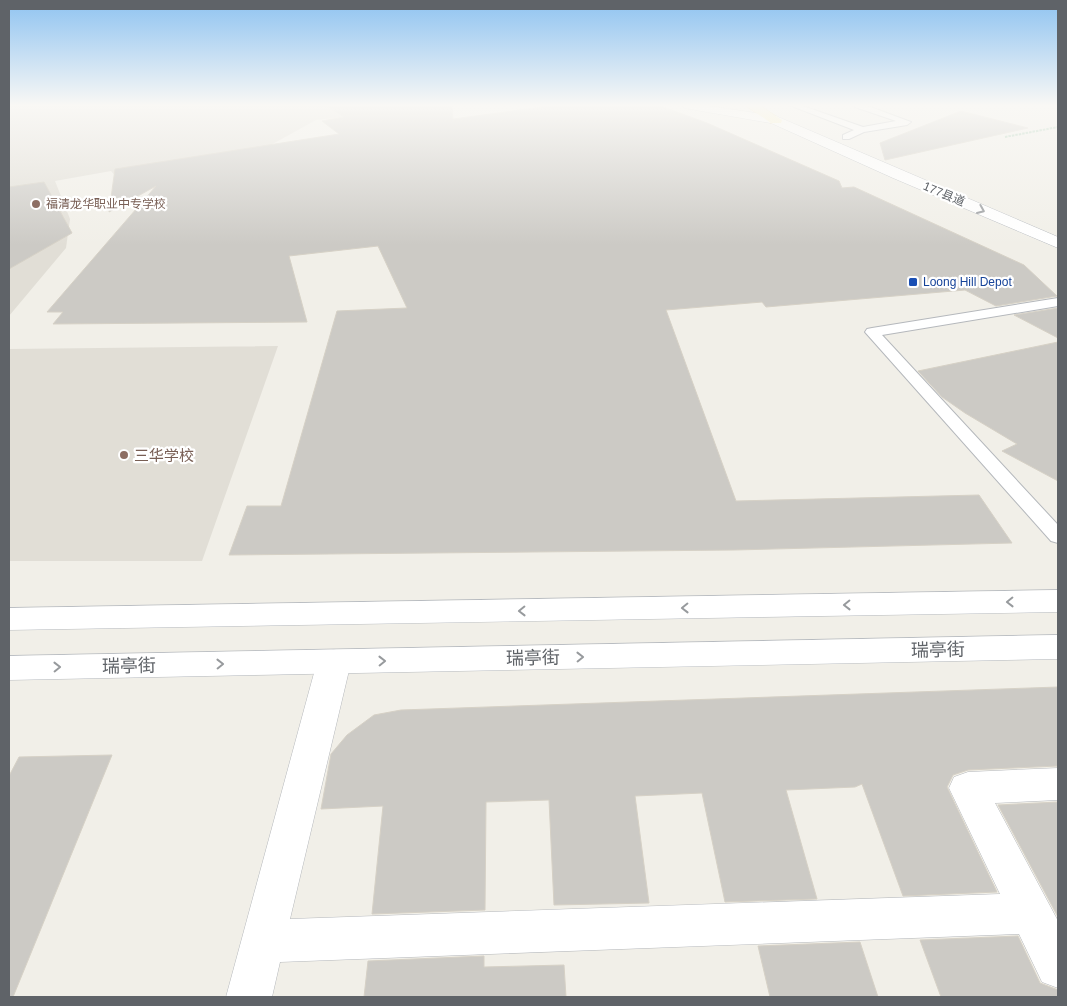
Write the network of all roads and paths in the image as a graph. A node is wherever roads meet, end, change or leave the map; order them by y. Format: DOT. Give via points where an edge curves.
graph roads {
  1 [pos="857,152"];
  2 [pos="881,152"];
  3 [pos="898,159"];
  4 [pos="1058,243"];
  5 [pos="1058,302"];
  6 [pos="1058,537"];
  7 [pos="1058,601"];
  8 [pos="9,619"];
  9 [pos="1058,647"];
  10 [pos="334,662"];
  11 [pos="9,668"];
  12 [pos="1058,784"];
  13 [pos="1031,913"];
  14 [pos="263,941"];
  15 [pos="1058,966"];
  16 [pos="249,997"];
  1 -- 4 [label="main road, 177县道, one-way" via="898,175"];
  2 -- 3 [label="main road"];
  5 -- 6 [label="lane" via="872,332"];
  7 -- 8 [label="main road, one-way"];
  10 -- 9 [label="main road, 瑞亭街, one-way"];
  11 -- 10 [label="main road, 瑞亭街, one-way"];
  10 -- 14 [label="main road"];
  12 -- 13 [label="main road" via="968,788"];
  13 -- 14 [label="main road"];
  13 -- 15 [label="main road"];
  14 -- 16 [label="main road"];
}
